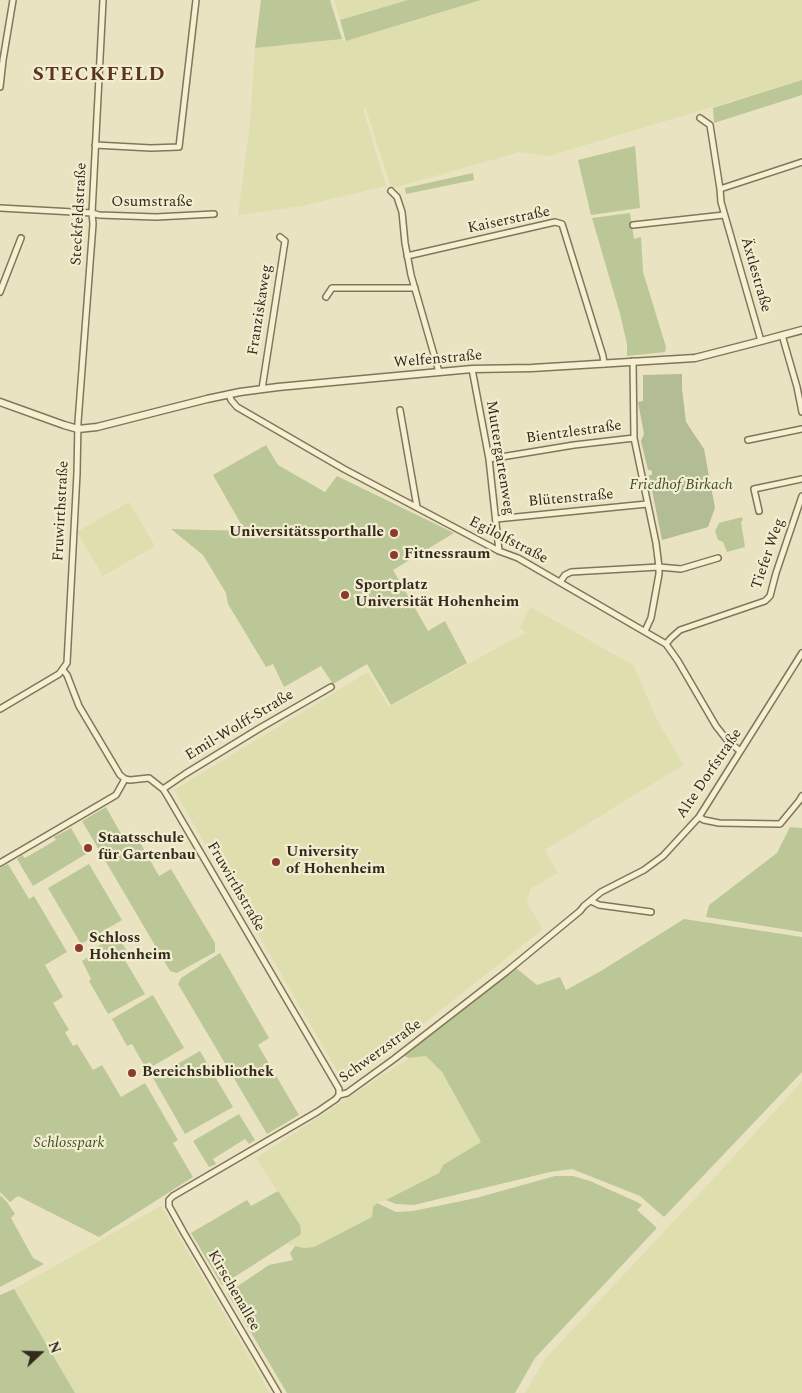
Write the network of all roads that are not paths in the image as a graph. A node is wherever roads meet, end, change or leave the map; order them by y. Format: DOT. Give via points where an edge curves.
graph roads {
  1 [pos="13,0"];
  2 [pos="103,0"];
  3 [pos="196,0"];
  4 [pos="1,60"];
  5 [pos="0,87"];
  6 [pos="700,118"];
  7 [pos="96,146"];
  8 [pos="802,162"];
  9 [pos="720,189"];
  10 [pos="391,190"];
  11 [pos="0,208"];
  12 [pos="92,213"];
  13 [pos="214,214"];
  14 [pos="724,215"];
  15 [pos="633,225"];
  16 [pos="280,237"];
  17 [pos="21,238"];
  18 [pos="407,256"];
  19 [pos="415,288"];
  20 [pos="0,292"];
  21 [pos="326,297"];
  22 [pos="802,330"];
  23 [pos="782,335"];
  24 [pos="761,342"];
  25 [pos="632,361"];
  26 [pos="604,364"];
  27 [pos="472,369"];
  28 [pos="439,372"];
  29 [pos="800,386"];
  30 [pos="262,389"];
  31 [pos="229,394"];
  32 [pos="0,402"];
  33 [pos="400,410"];
  34 [pos="802,412"];
  35 [pos="78,425"];
  36 [pos="802,429"];
  37 [pos="634,438"];
  38 [pos="748,440"];
  39 [pos="489,459"];
  40 [pos="802,479"];
  41 [pos="802,496"];
  42 [pos="647,504"];
  43 [pos="417,507"];
  44 [pos="759,511"];
  45 [pos="496,519"];
  46 [pos="499,551"];
  47 [pos="718,558"];
  48 [pos="659,567"];
  49 [pos="560,582"];
  50 [pos="645,631"];
  51 [pos="666,644"];
  52 [pos="802,653"];
  53 [pos="63,670"];
  54 [pos="331,687"];
  55 [pos="0,709"];
  56 [pos="740,751"];
  57 [pos="125,779"];
  58 [pos="163,789"];
  59 [pos="802,796"];
  60 [pos="700,817"];
  61 [pos="0,863"];
  62 [pos="591,901"];
  63 [pos="651,912"];
  64 [pos="339,1095"];
  65 [pos="169,1200"];
  66 [pos="278,1393"];
  1 -- 4 [label="street"];
  2 -- 7 [label="street, Steckfeldstraße"];
  3 -- 7 [label="street" via="179,147"];
  4 -- 5 [label="street"];
  6 -- 9 [label="street, Äxtlestraße" via="710,126"];
  7 -- 12 [label="street, Steckfeldstraße"];
  8 -- 9 [label="street"];
  9 -- 14 [label="street, Äxtlestraße"];
  10 -- 18 [label="street" via="398,197 402,212"];
  11 -- 12 [label="street, Osumstraße"];
  12 -- 13 [label="street, Osumstraße"];
  12 -- 35 [label="street, Steckfeldstraße"];
  14 -- 15 [label="street"];
  14 -- 24 [label="street, Äxtlestraße"];
  16 -- 30 [label="street, Franziskaweg" via="285,241"];
  17 -- 20 [label="street"];
  18 -- 19 [label="street"];
  18 -- 26 [label="street, Kaiserstraße" via="555,222 562,224"];
  19 -- 21 [label="street" via="332,288"];
  19 -- 28 [label="street"];
  22 -- 23 [label="street, Welfenstraße"];
  23 -- 24 [label="street, Welfenstraße"];
  23 -- 29 [label="street"];
  24 -- 25 [label="street, Welfenstraße" via="695,358"];
  25 -- 26 [label="street, Welfenstraße"];
  25 -- 37 [label="street"];
  26 -- 27 [label="street, Welfenstraße"];
  27 -- 28 [label="street, Welfenstraße"];
  27 -- 39 [label="street, Muttergartenweg"];
  28 -- 30 [label="street, Welfenstraße"];
  29 -- 34 [label="street"];
  30 -- 31 [label="street, Welfenstraße"];
  31 -- 35 [label="street, Welfenstraße" via="97,427"];
  31 -- 43 [label="street, Egilolfstraße" via="237,407"];
  32 -- 35 [label="street" via="56,423"];
  33 -- 43 [label="street"];
  35 -- 53 [label="street, Fruwirthstraße" via="68,656"];
  36 -- 38 [label="street"];
  37 -- 39 [label="street, Bientzlestraße"];
  37 -- 42 [label="street"];
  39 -- 45 [label="street, Muttergartenweg"];
  40 -- 44 [label="street" via="754,489"];
  41 -- 51 [label="street, Tiefer Weg" via="770,596 765,601 680,630"];
  42 -- 45 [label="street, Blütenstraße"];
  42 -- 48 [label="street"];
  43 -- 46 [label="street, Egilolfstraße"];
  45 -- 46 [label="street, Muttergartenweg"];
  46 -- 49 [label="street, Egilolfstraße"];
  47 -- 48 [label="street" via="681,569"];
  48 -- 49 [label="street" via="571,572"];
  48 -- 50 [label="street" via="651,618"];
  49 -- 50 [label="street, Egilolfstraße"];
  50 -- 51 [label="street, Egilolfstraße"];
  51 -- 56 [label="street, Egilolfstraße" via="716,726"];
  52 -- 56 [label="street, Alte Dorfstraße"];
  53 -- 55 [label="street"];
  53 -- 57 [label="street" via="81,709"];
  54 -- 58 [label="street, Emil-Wolff-Straße"];
  56 -- 60 [label="street, Alte Dorfstraße"];
  57 -- 58 [label="street" via="149,778"];
  57 -- 61 [label="street" via="116,795"];
  58 -- 64 [label="street, Fruwirthstraße" via="339,1089"];
  59 -- 60 [label="street" via="780,824 720,823"];
  60 -- 62 [label="street, Alte Dorfstraße" via="644,870 601,892"];
  62 -- 63 [label="street"];
  62 -- 64 [label="street, Schwerzstraße" via="554,934 394,1059 347,1093"];
  64 -- 65 [label="street, Schwerzstraße" via="317,1112"];
  65 -- 66 [label="street, Kirschenallee" via="184,1233"];
}
